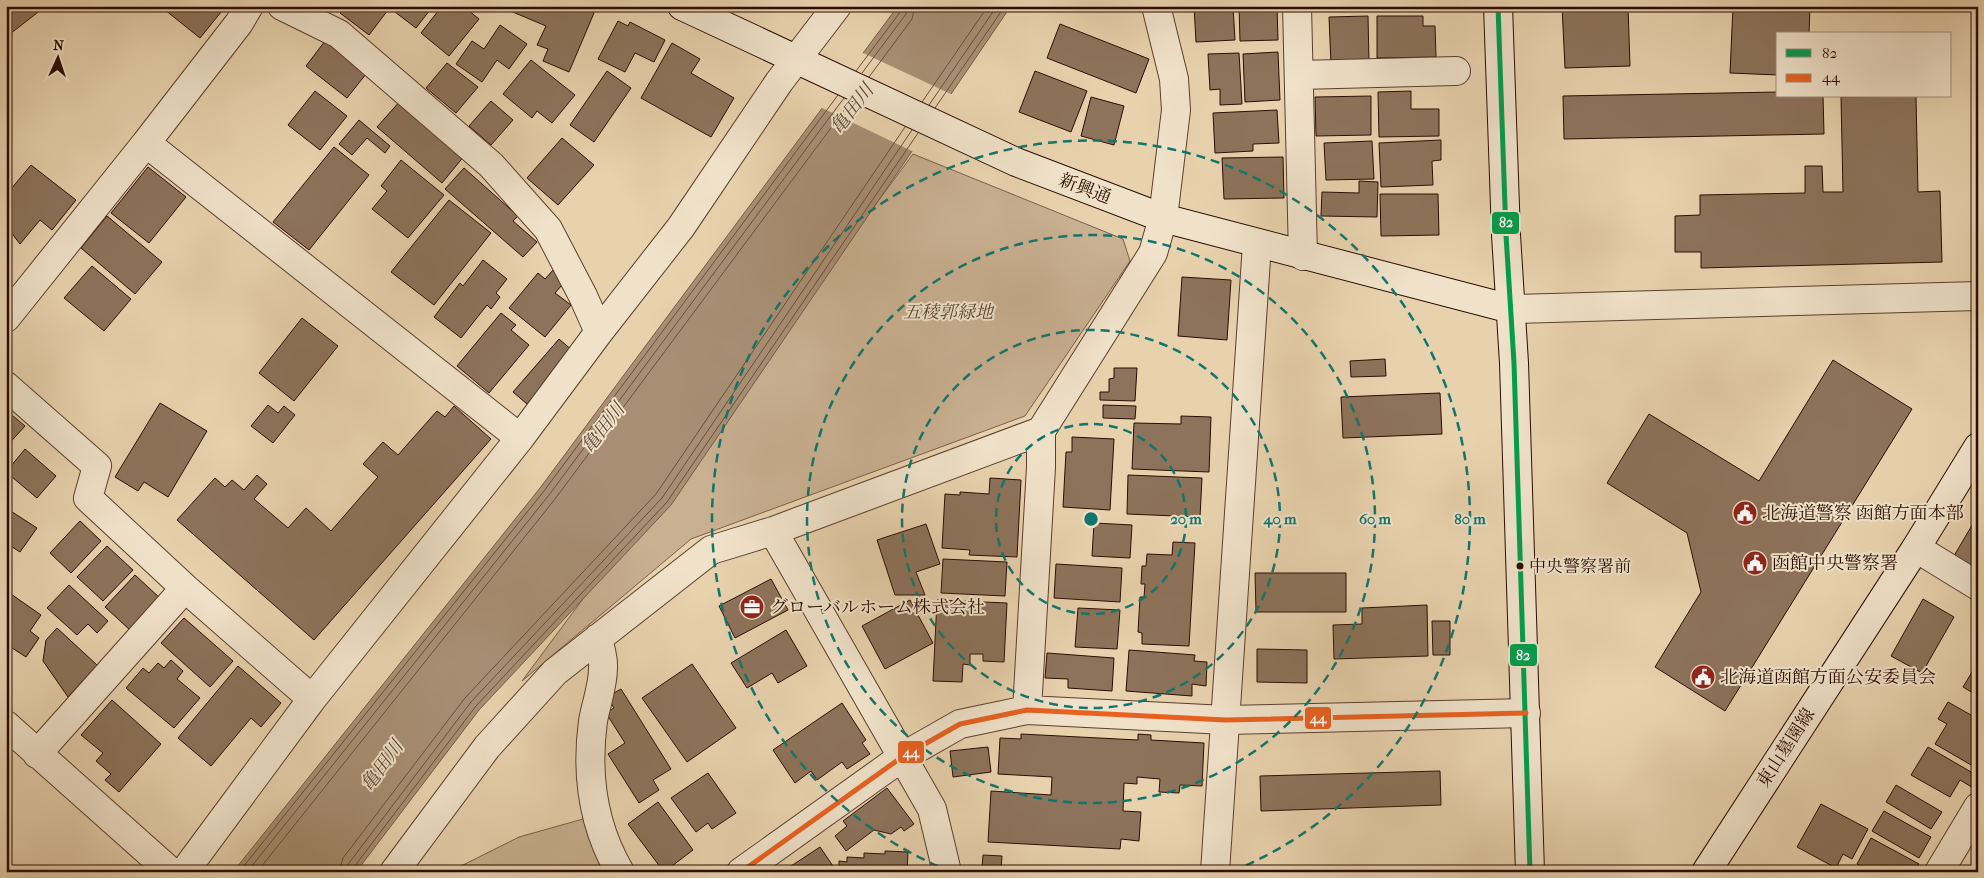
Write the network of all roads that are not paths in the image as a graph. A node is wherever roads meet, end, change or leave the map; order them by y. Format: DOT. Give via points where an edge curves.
graph roads {
  1 [pos="249,6"];
  2 [pos="282,6"];
  3 [pos="682,6"];
  4 [pos="837,6"];
  5 [pos="1156,6"];
  6 [pos="1297,6"];
  7 [pos="1498,6"];
  8 [pos="803,64"];
  9 [pos="1456,71"];
  10 [pos="1299,74"];
  11 [pos="146,143"];
  12 [pos="1163,218"];
  13 [pos="1257,244"];
  14 [pos="1303,256"];
  15 [pos="1978,296"];
  16 [pos="1511,309"];
  17 [pos="6,318"];
  18 [pos="599,332"];
  19 [pos="6,386"];
  20 [pos="1041,431"];
  21 [pos="520,438"];
  22 [pos="1978,447"];
  23 [pos="773,531"];
  24 [pos="1916,548"];
  25 [pos="1978,586"];
  26 [pos="185,588"];
  27 [pos="598,638"];
  28 [pos="312,699"];
  29 [pos="1027,710"];
  30 [pos="1526,713"];
  31 [pos="1226,720"];
  32 [pos="6,725"];
  33 [pos="37,754"];
  34 [pos="902,757"];
  35 [pos="1978,807"];
  36 [pos="171,872"];
  37 [pos="184,872"];
  38 [pos="394,872"];
  39 [pos="620,872"];
  40 [pos="741,872"];
  41 [pos="946,872"];
  42 [pos="1215,872"];
  43 [pos="1530,872"];
  44 [pos="1706,872"];
  45 [pos="1939,872"];
  1 -- 11 [label="street"];
  2 -- 18 [label="street" via="339,34 491,165 548,228"];
  3 -- 8 [label="street, 新興通"];
  4 -- 8 [label="street"];
  5 -- 12 [label="street" via="1174,79 1176,110"];
  6 -- 10 [label="street"];
  7 -- 16 [label="street"];
  8 -- 12 [label="street, 新興通" via="1016,162"];
  8 -- 18 [label="street" via="779,82 680,227"];
  9 -- 10 [label="street"];
  10 -- 14 [label="street"];
  11 -- 17 [label="street"];
  11 -- 21 [label="street"];
  12 -- 13 [label="street, 新興通"];
  12 -- 20 [label="street" via="1154,253"];
  13 -- 14 [label="street, 新興通"];
  13 -- 31 [label="street"];
  14 -- 16 [label="street, 新興通"];
  15 -- 16 [label="street, 新興通"];
  16 -- 30 [label="street"];
  18 -- 21 [label="street"];
  19 -- 26 [label="street" via="97,466 88,498"];
  20 -- 23 [label="street"];
  20 -- 29 [label="street"];
  21 -- 28 [label="street"];
  22 -- 24 [label="street, 東山墓園線"];
  23 -- 27 [label="street" via="710,550"];
  23 -- 34 [label="street"];
  24 -- 25 [label="street"];
  24 -- 44 [label="street, 東山墓園線"];
  26 -- 28 [label="street"];
  26 -- 33 [label="street"];
  27 -- 38 [label="street" via="556,672 487,747"];
  27 -- 39 [label="street" via="603,668 593,721 592,789 596,817"];
  28 -- 37 [label="street"];
  29 -- 31 [label="street"];
  29 -- 34 [label="street" via="960,724"];
  30 -- 31 [label="street"];
  30 -- 43 [label="street"];
  31 -- 42 [label="street"];
  32 -- 33 [label="street"];
  33 -- 36 [label="street"];
  34 -- 40 [label="street"];
  34 -- 41 [label="street" via="932,809"];
  35 -- 45 [label="street"];
}
